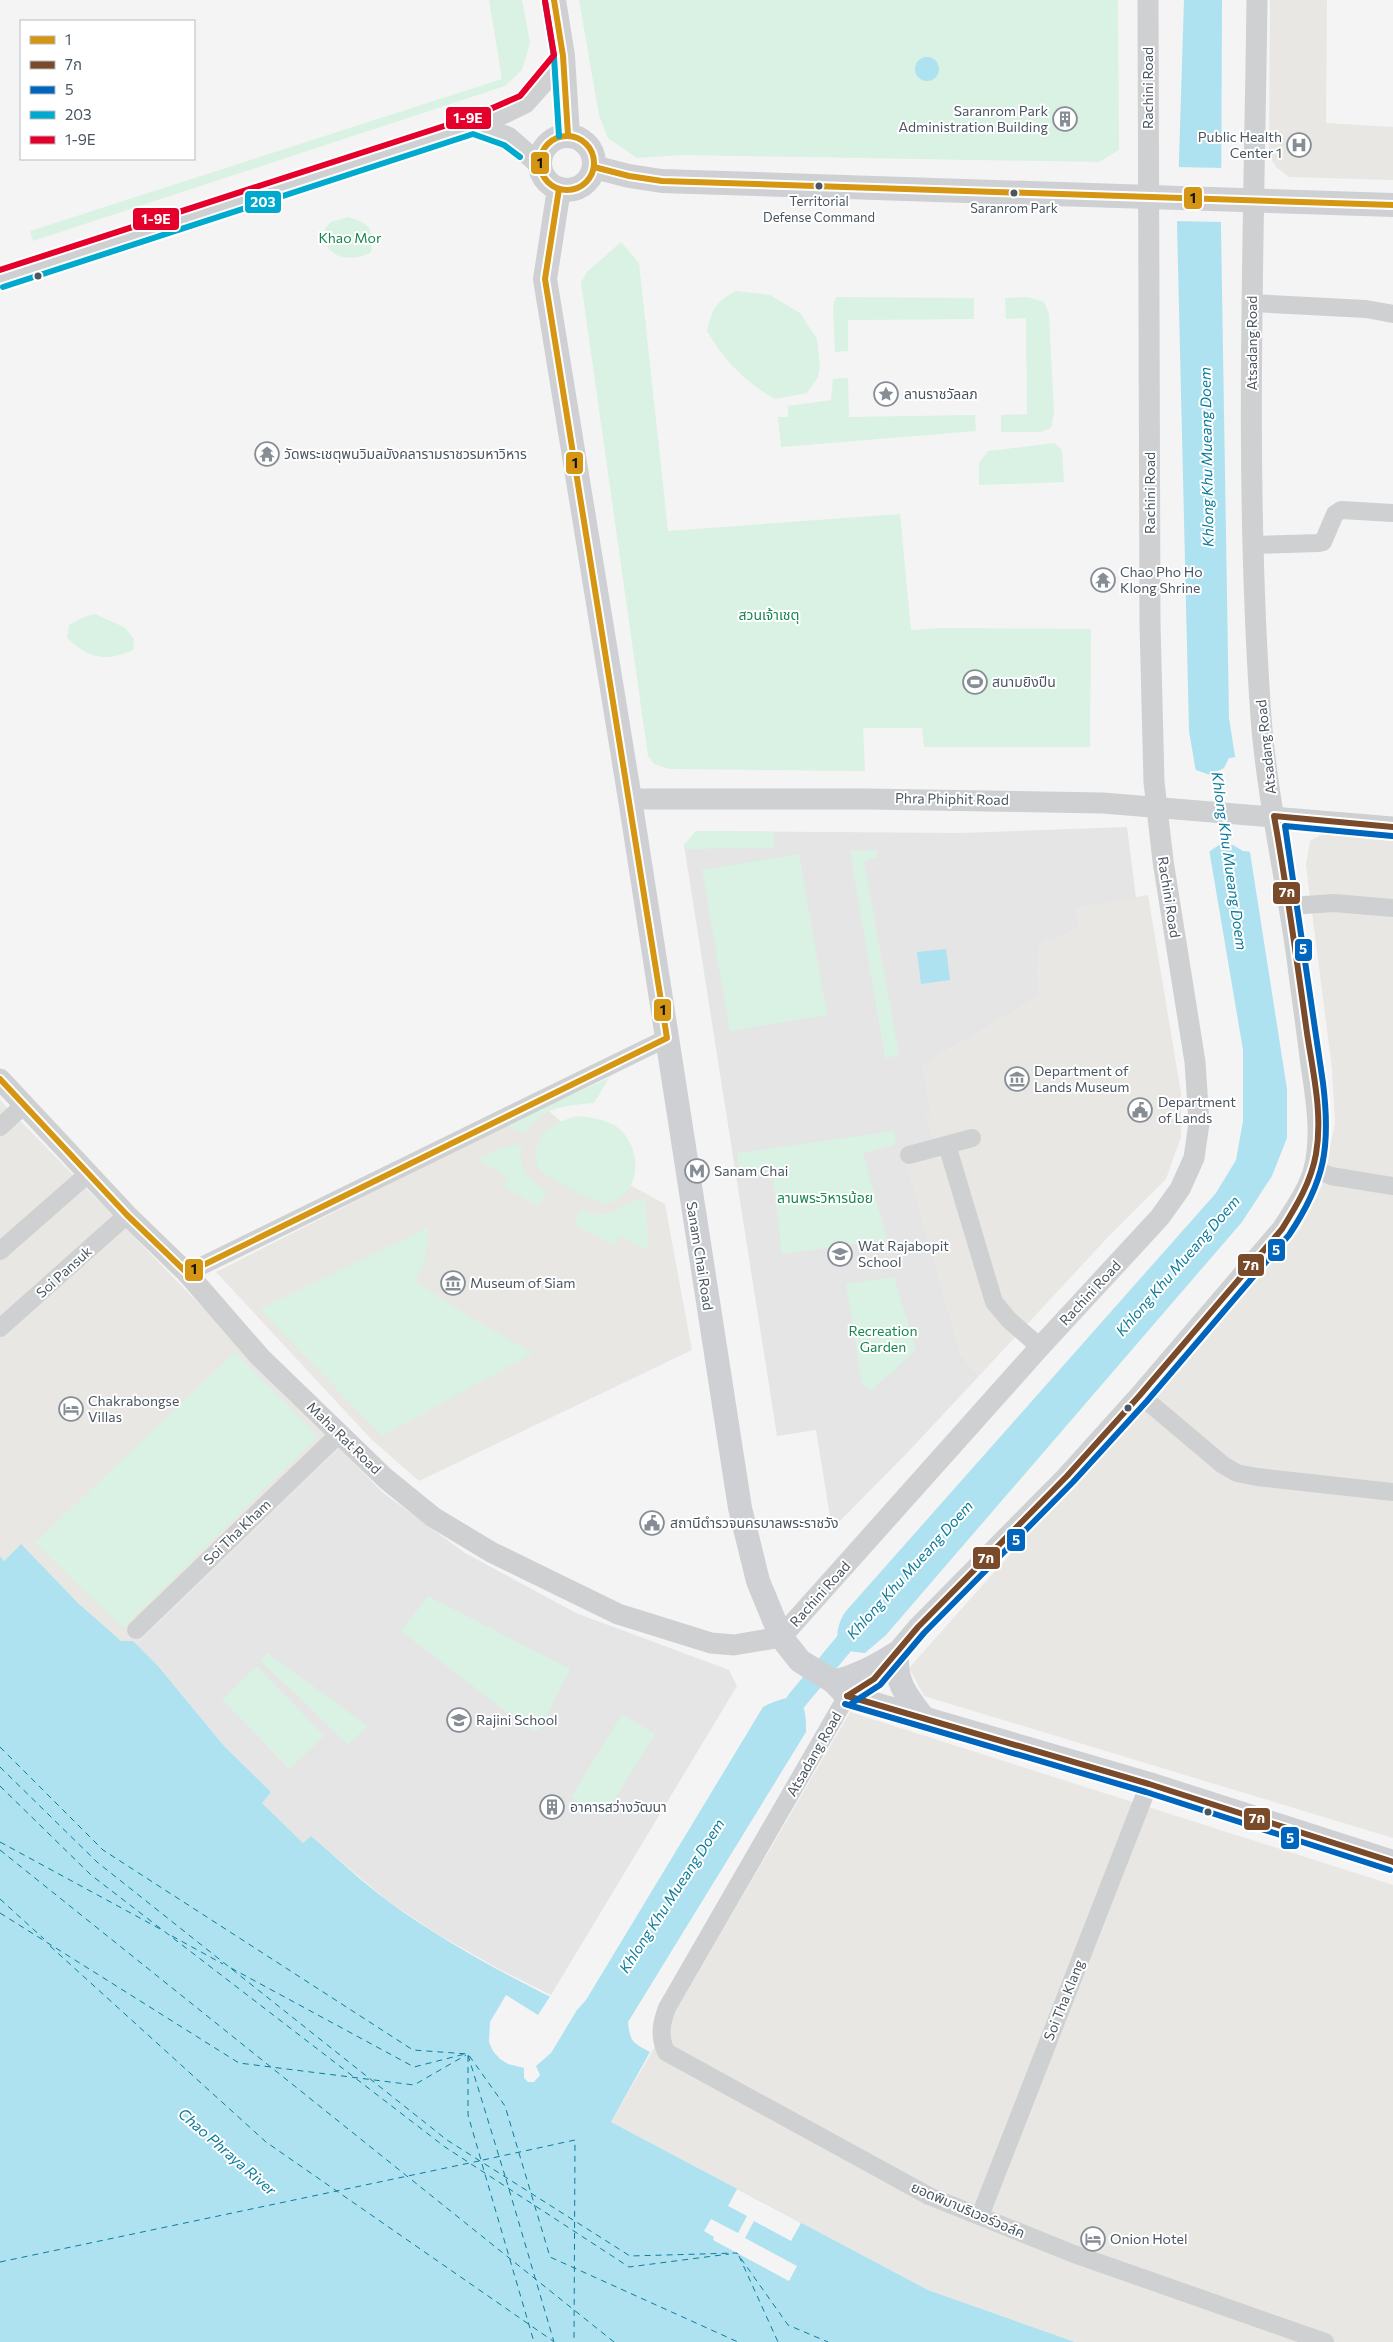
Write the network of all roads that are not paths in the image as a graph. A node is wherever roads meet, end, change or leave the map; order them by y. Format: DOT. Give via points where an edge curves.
graph roads {
  1 [pos="554,0"];
  2 [pos="1148,0"];
  3 [pos="1257,0"];
  4 [pos="563,56"];
  5 [pos="475,125"];
  6 [pos="568,135"];
  7 [pos="533,158"];
  8 [pos="594,167"];
  9 [pos="559,189"];
  10 [pos="1161,198"];
  11 [pos="1242,200"];
  12 [pos="1393,206"];
  13 [pos="0,279"];
  14 [pos="1252,303"];
  15 [pos="1393,314"];
  16 [pos="1393,513"];
  17 [pos="1252,545"];
  18 [pos="630,798"];
  19 [pos="1156,806"];
  20 [pos="1274,816"];
  21 [pos="1393,827"];
  22 [pos="1290,906"];
  23 [pos="1393,908"];
  24 [pos="667,1038"];
  25 [pos="0,1079"];
  26 [pos="24,1105"];
  27 [pos="0,1127"];
  28 [pos="972,1138"];
  29 [pos="947,1145"];
  30 [pos="909,1155"];
  31 [pos="1314,1169"];
  32 [pos="89,1173"];
  33 [pos="1393,1186"];
  34 [pos="128,1215"];
  35 [pos="0,1251"];
  36 [pos="187,1273"];
  37 [pos="0,1328"];
  38 [pos="1040,1347"];
  39 [pos="1140,1395"];
  40 [pos="339,1434"];
  41 [pos="1393,1492"];
  42 [pos="136,1630"];
  43 [pos="781,1637"];
  44 [pos="897,1653"];
  45 [pos="841,1689"];
  46 [pos="925,1720"];
  47 [pos="1148,1784"];
  48 [pos="1393,1862"];
  49 [pos="661,2041"];
  50 [pos="980,2216"];
  51 [pos="1325,2342"];
  1 -- 4 [label="main road"];
  2 -- 10 [label="street, Rachini Road"];
  3 -- 11 [label="street, Atsadang Road"];
  4 -- 5 [label="street" via="525,103"];
  4 -- 6 [label="main road"];
  5 -- 7 [label="street" via="508,137"];
  5 -- 13 [label="street"];
  6 -- 7 [label="main road" via="551,140 541,154"];
  6 -- 8 [label="main road" via="585,142 591,149"];
  7 -- 9 [label="main road" via="545,179"];
  8 -- 9 [label="main road" via="585,183 568,190"];
  8 -- 10 [label="main road" via="662,181"];
  9 -- 18 [label="main road, Sanam Chai Road" via="545,279"];
  10 -- 11 [label="main road"];
  10 -- 19 [label="street, Rachini Road" via="1150,623"];
  11 -- 12 [label="main road"];
  11 -- 14 [label="street, Atsadang Road"];
  14 -- 15 [label="street" via="1366,309"];
  14 -- 17 [label="street, Atsadang Road"];
  16 -- 17 [label="street" via="1341,510 1335,514 1323,542 1319,544"];
  17 -- 20 [label="street, Atsadang Road" via="1261,720"];
  18 -- 19 [label="street, Phra Phiphit Road" via="1030,800"];
  18 -- 24 [label="main road, Sanam Chai Road"];
  19 -- 20 [label="street, Phra Phiphit Road"];
  19 -- 38 [label="street, Rachini Road" via="1196,1072 1199,1123 1194,1158 1180,1189 1160,1217"];
  20 -- 21 [label="street, Phra Phiphit Road"];
  20 -- 22 [label="street, Atsadang Road"];
  22 -- 23 [label="street" via="1334,903"];
  22 -- 31 [label="street, Atsadang Road" via="1316,1096 1318,1133"];
  24 -- 36 [label="street"];
  24 -- 43 [label="main road, Sanam Chai Road" via="740,1508 758,1582"];
  25 -- 26 [label="street, Maha Rat Road"];
  26 -- 27 [label="street"];
  26 -- 32 [label="street, Maha Rat Road"];
  28 -- 29 [label="street"];
  29 -- 30 [label="street"];
  29 -- 38 [label="street" via="994,1302"];
  31 -- 33 [label="street" via="1330,1176"];
  31 -- 39 [label="street, Atsadang Road" via="1302,1199 1282,1229"];
  32 -- 34 [label="street, Maha Rat Road"];
  32 -- 35 [label="street"];
  34 -- 36 [label="street, Maha Rat Road"];
  34 -- 37 [label="street, Soi Pansuk"];
  36 -- 40 [label="street, Maha Rat Road" via="260,1356"];
  38 -- 43 [label="street, Rachini Road"];
  39 -- 41 [label="street" via="1214,1458 1237,1473"];
  39 -- 44 [label="street, Atsadang Road" via="1066,1476 918,1627"];
  40 -- 42 [label="street, Soi Tha Kham"];
  40 -- 43 [label="street, Maha Rat Road" via="385,1478 433,1517 491,1552 618,1614 711,1643 734,1645"];
  43 -- 45 [label="main road, Sanam Chai Road" via="800,1661"];
  44 -- 45 [label="main road" via="855,1677"];
  44 -- 46 [label="main road" via="900,1684"];
  45 -- 46 [label="main road, Sanam Chai Road"];
  45 -- 49 [label="street, Atsadang Road" via="668,2008"];
  46 -- 47 [label="main road, Sanam Chai Road"];
  47 -- 48 [label="main road, Sanam Chai Road"];
  47 -- 50 [label="street, Soi Tha Klang"];
  49 -- 50 [label="street, ยอดพิมานริเวอร์วอล์ค" via="673,2058 929,2196"];
  50 -- 51 [label="street, ยอดพิมานริเวอร์วอล์ค" via="1074,2254"];
}
